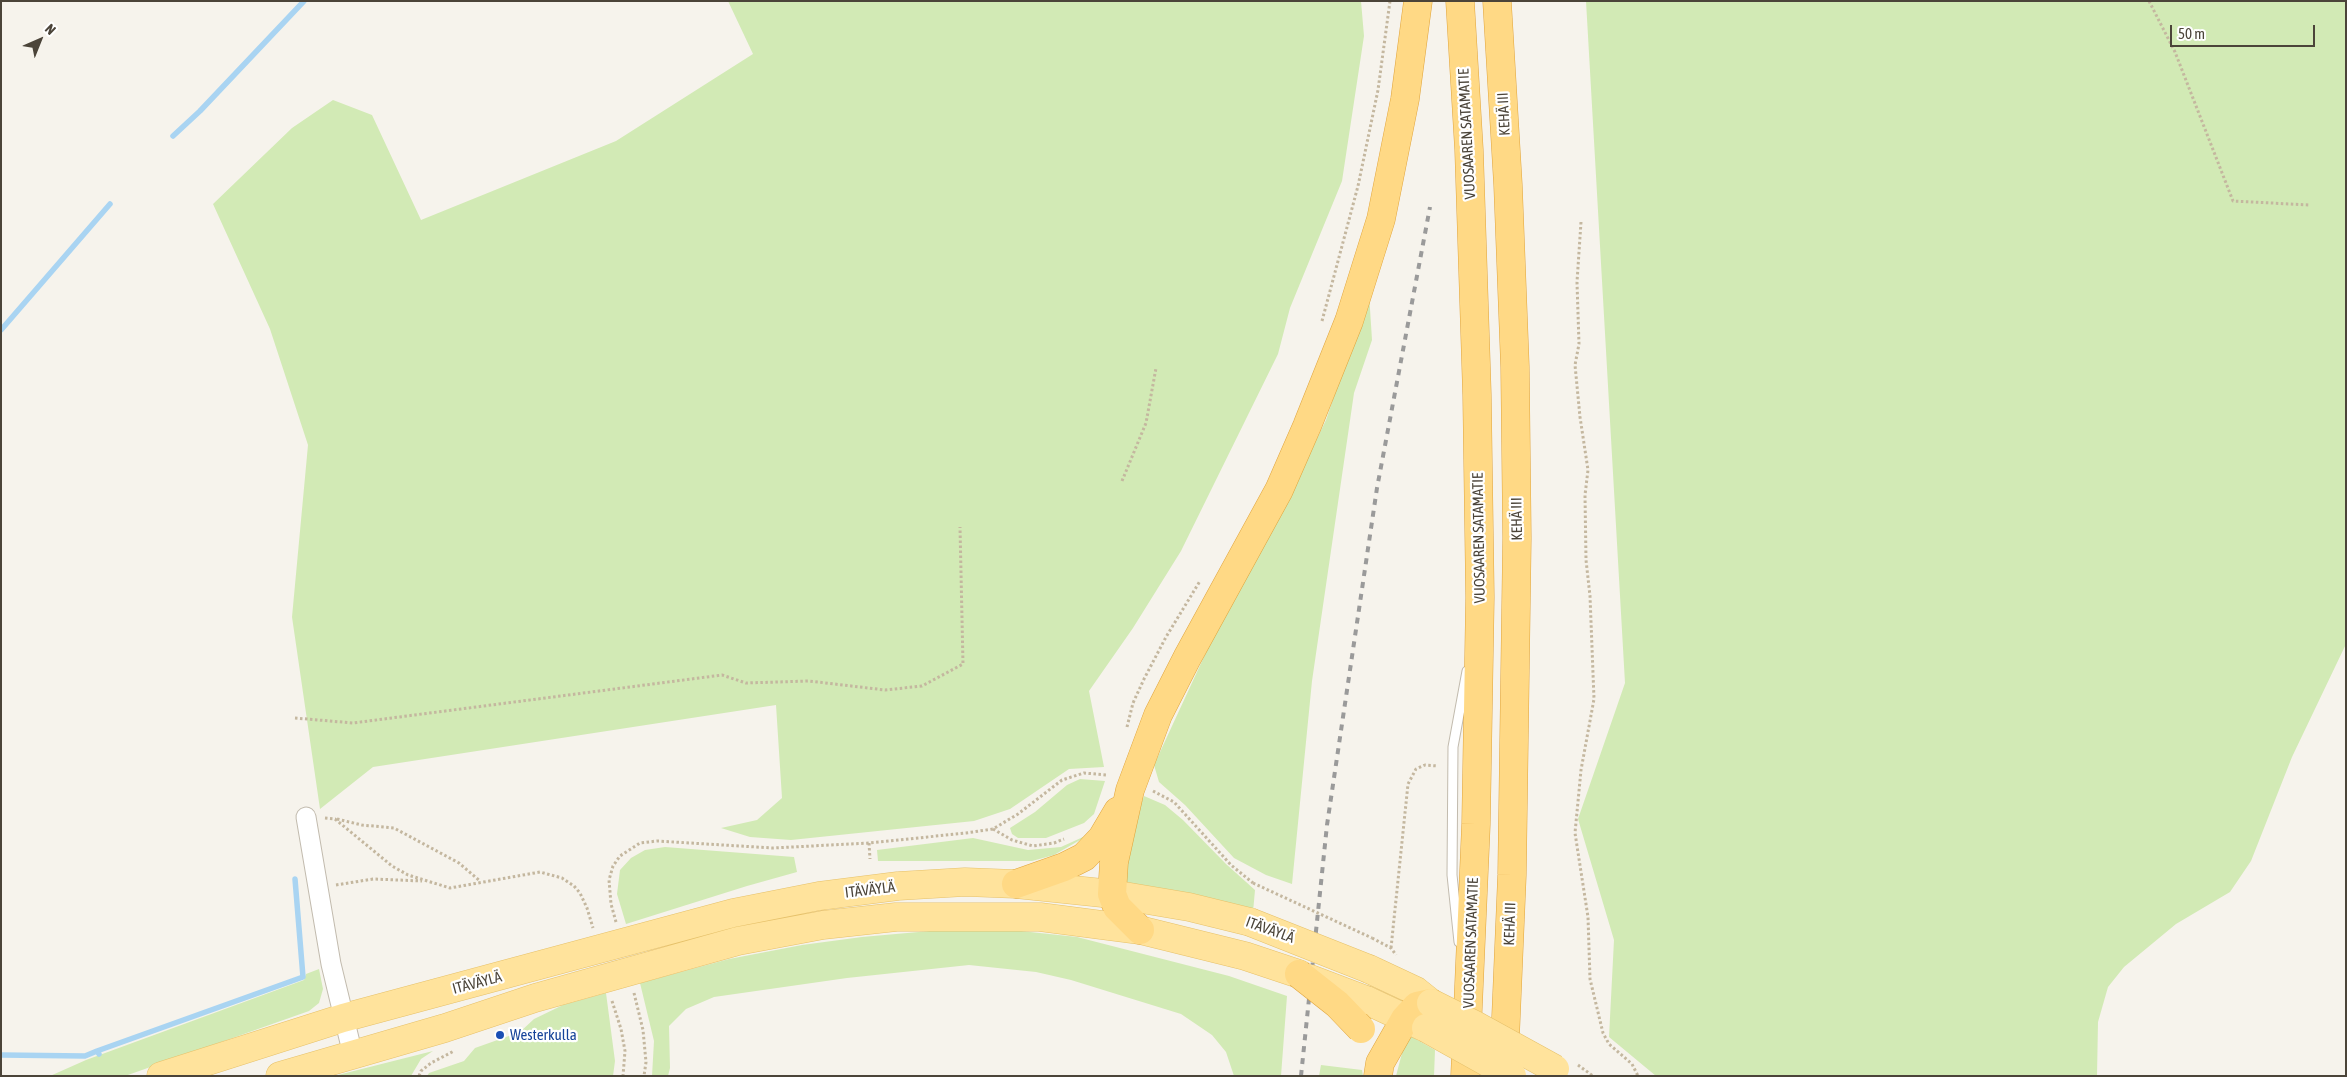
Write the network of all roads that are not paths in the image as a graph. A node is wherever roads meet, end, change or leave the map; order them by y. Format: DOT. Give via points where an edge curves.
graph roads {
  1 [pos="1418,1"];
  2 [pos="1460,1"];
  3 [pos="1497,1"];
  4 [pos="1480,597"];
  5 [pos="1138,789"];
  6 [pos="306,817"];
  7 [pos="1016,884"];
  8 [pos="1112,894"];
  9 [pos="1140,930"];
  10 [pos="1460,953"];
  11 [pos="1461,963"];
  12 [pos="1299,974"];
  13 [pos="1421,1017"];
  14 [pos="343,1018"];
  15 [pos="1468,1031"];
  16 [pos="1506,1037"];
  17 [pos="353,1055"];
  18 [pos="1379,1069"];
  19 [pos="1559,1073"];
  20 [pos="161,1076"];
  21 [pos="280,1076"];
  22 [pos="1465,1076"];
  23 [pos="1503,1076"];
  24 [pos="1512,1076"];
  1 -- 5 [label="highway" via="1405,99 1383,210 1349,321 1279,490 1162,707"];
  2 -- 4 [label="highway, VUOSAAREN SATAMATIE" via="1477,395"];
  3 -- 16 [label="highway, KEHÄ III" via="1515,367 1517,538"];
  4 -- 10 [label="lane" via="1453,747 1452,875"];
  4 -- 15 [label="highway, VUOSAAREN SATAMATIE"];
  5 -- 7 [label="highway" via="1084,857"];
  5 -- 8 [label="highway" via="1114,862"];
  6 -- 14 [label="street"];
  7 -- 8 [label="main road, ITÄVÄYLÄ"];
  7 -- 14 [label="main road, ITÄVÄYLÄ" via="965,882 898,886 819,896 723,916"];
  8 -- 9 [label="highway" via="1117,907"];
  8 -- 13 [label="main road, ITÄVÄYLÄ, bridge" via="1189,907 1250,922 1369,969 1416,991"];
  9 -- 12 [label="main road, ITÄVÄYLÄ" via="1245,956"];
  9 -- 17 [label="main road, ITÄVÄYLÄ" via="1040,918 967,916 896,917 823,925 728,944 535,998"];
  11 -- 15 [label="lane"];
  12 -- 13 [label="main road, ITÄVÄYLÄ, bridge"];
  12 -- 18 [label="highway, bridge" via="1362,1029"];
  13 -- 18 [label="highway"];
  13 -- 19 [label="main road, ITÄVÄYLÄ, bridge" via="1475,1025"];
  13 -- 24 [label="main road, ITÄVÄYLÄ, bridge"];
  14 -- 17 [label="street"];
  14 -- 20 [label="main road, ITÄVÄYLÄ"];
  15 -- 22 [label="highway, VUOSAAREN SATAMATIE"];
  16 -- 23 [label="highway"];
  16 -- 24 [label="highway"];
  17 -- 21 [label="main road, ITÄVÄYLÄ"];
}
